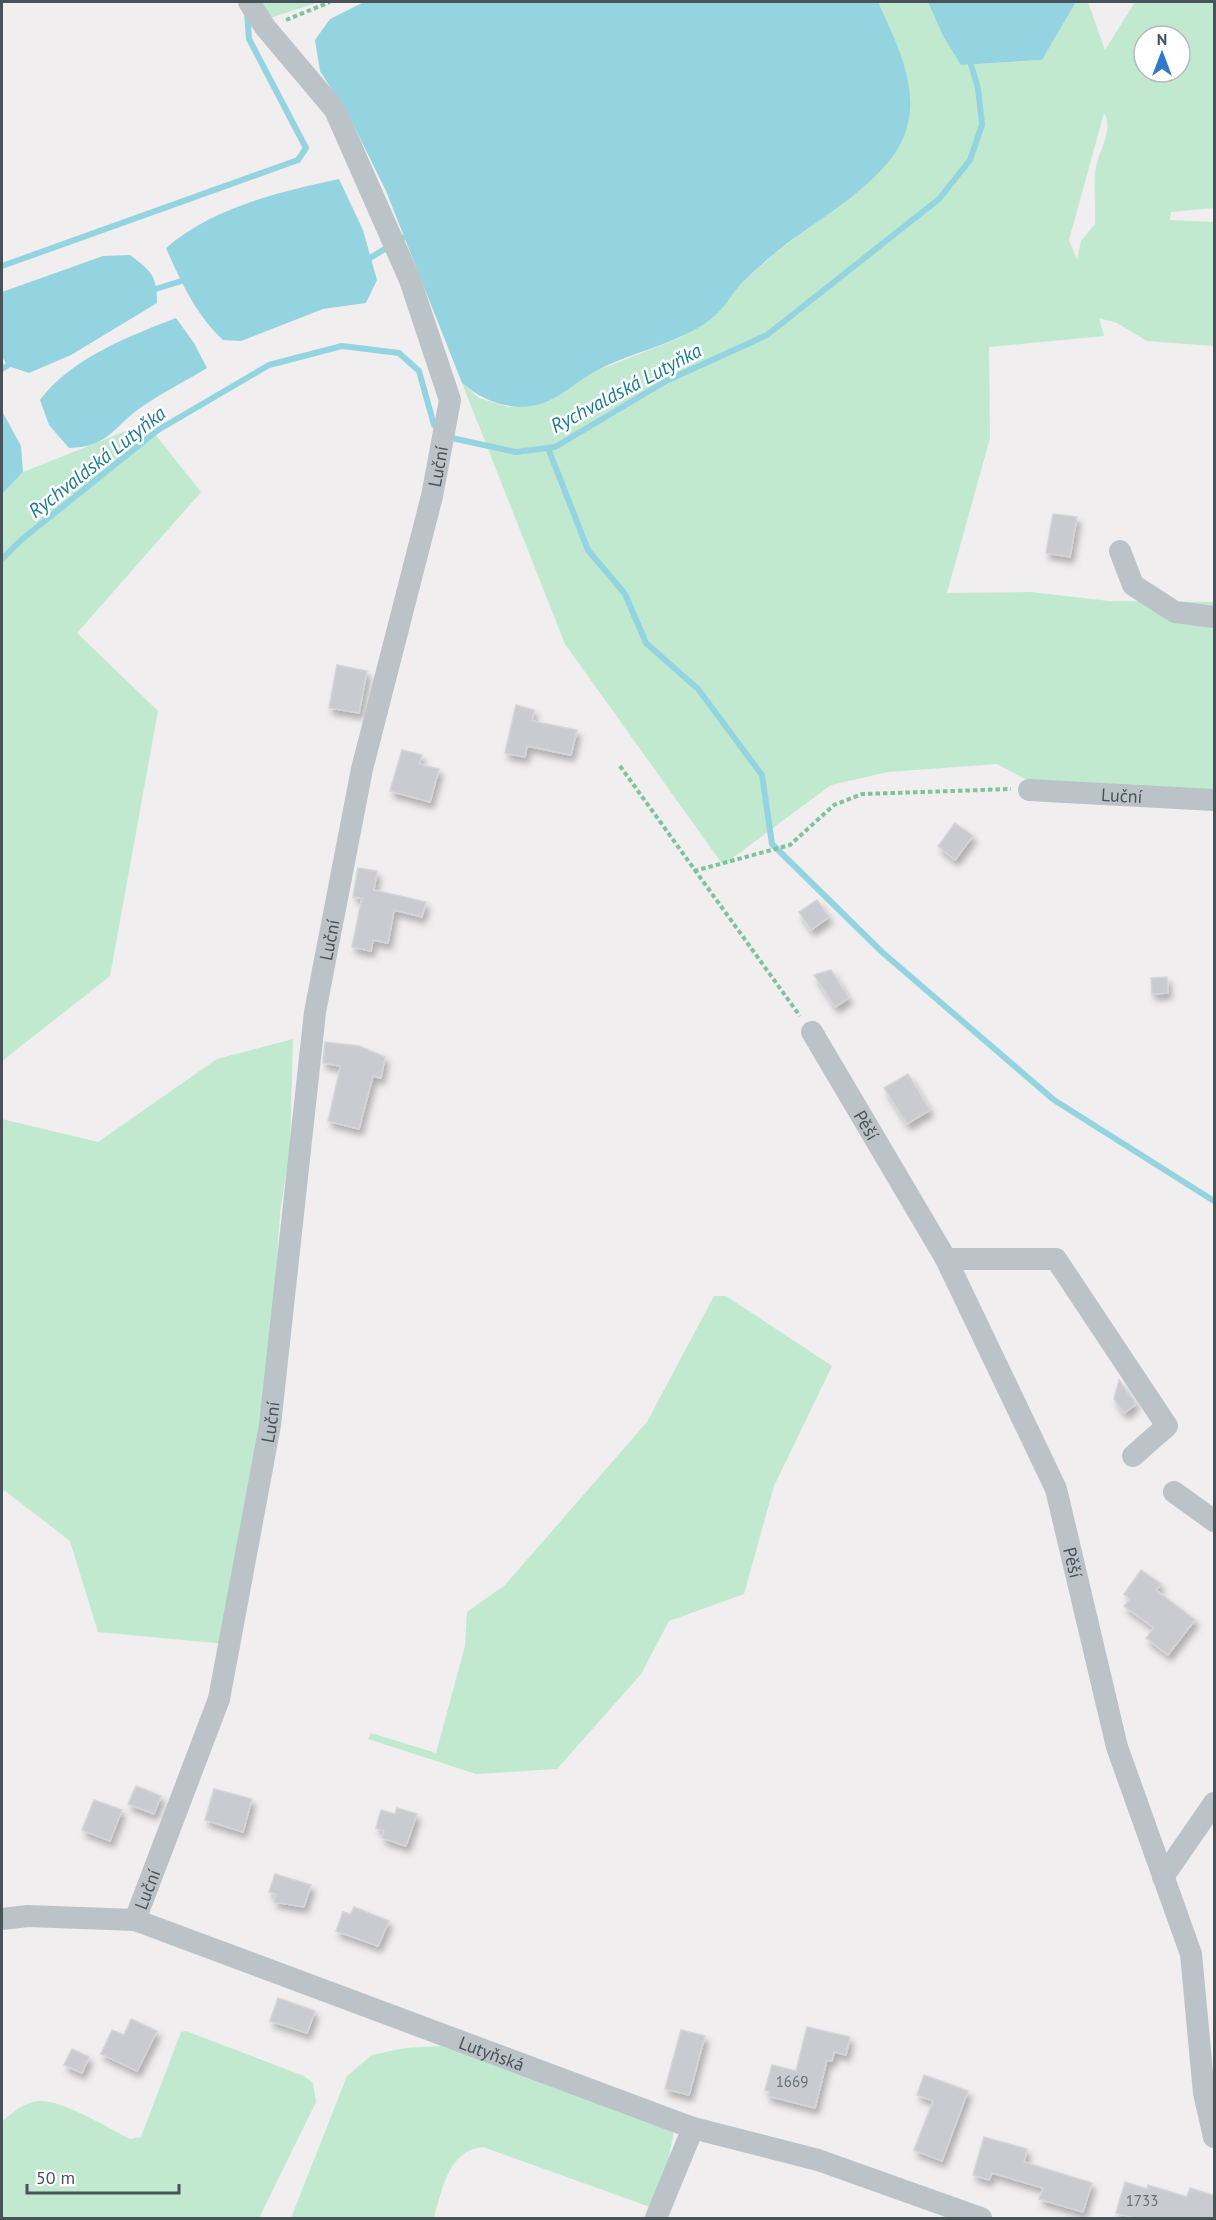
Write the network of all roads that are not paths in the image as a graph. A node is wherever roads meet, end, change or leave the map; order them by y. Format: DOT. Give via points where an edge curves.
graph roads {
  1 [pos="249,2"];
  2 [pos="1120,551"];
  3 [pos="1215,617"];
  4 [pos="1029,790"];
  5 [pos="1215,800"];
  6 [pos="812,1032"];
  7 [pos="946,1259"];
  8 [pos="1132,1456"];
  9 [pos="1174,1492"];
  10 [pos="1215,1521"];
  11 [pos="1215,1803"];
  12 [pos="1163,1877"];
  13 [pos="2,1919"];
  14 [pos="135,1920"];
  15 [pos="693,2128"];
  16 [pos="1215,2137"];
  17 [pos="656,2218"];
  18 [pos="981,2218"];
  1 -- 14 [label="street, Luční" via="265,27 335,110 410,280 450,400 432,496 362,769 315,1012 270,1425 219,1699"];
  2 -- 3 [label="street" via="1133,585 1175,612"];
  4 -- 5 [label="street, Luční"];
  6 -- 7 [label="street, Pěší"];
  7 -- 8 [label="street" via="1056,1259 1167,1426"];
  7 -- 12 [label="street, Pěší" via="1056,1490 1117,1747"];
  9 -- 10 [label="street"];
  11 -- 12 [label="street"];
  12 -- 16 [label="street, Pěší" via="1191,1954 1204,2093"];
  13 -- 14 [label="street, Lutyňská" via="28,1916"];
  14 -- 15 [label="street, Lutyňská"];
  15 -- 17 [label="street"];
  15 -- 18 [label="street, Lutyňská" via="818,2160"];
}
